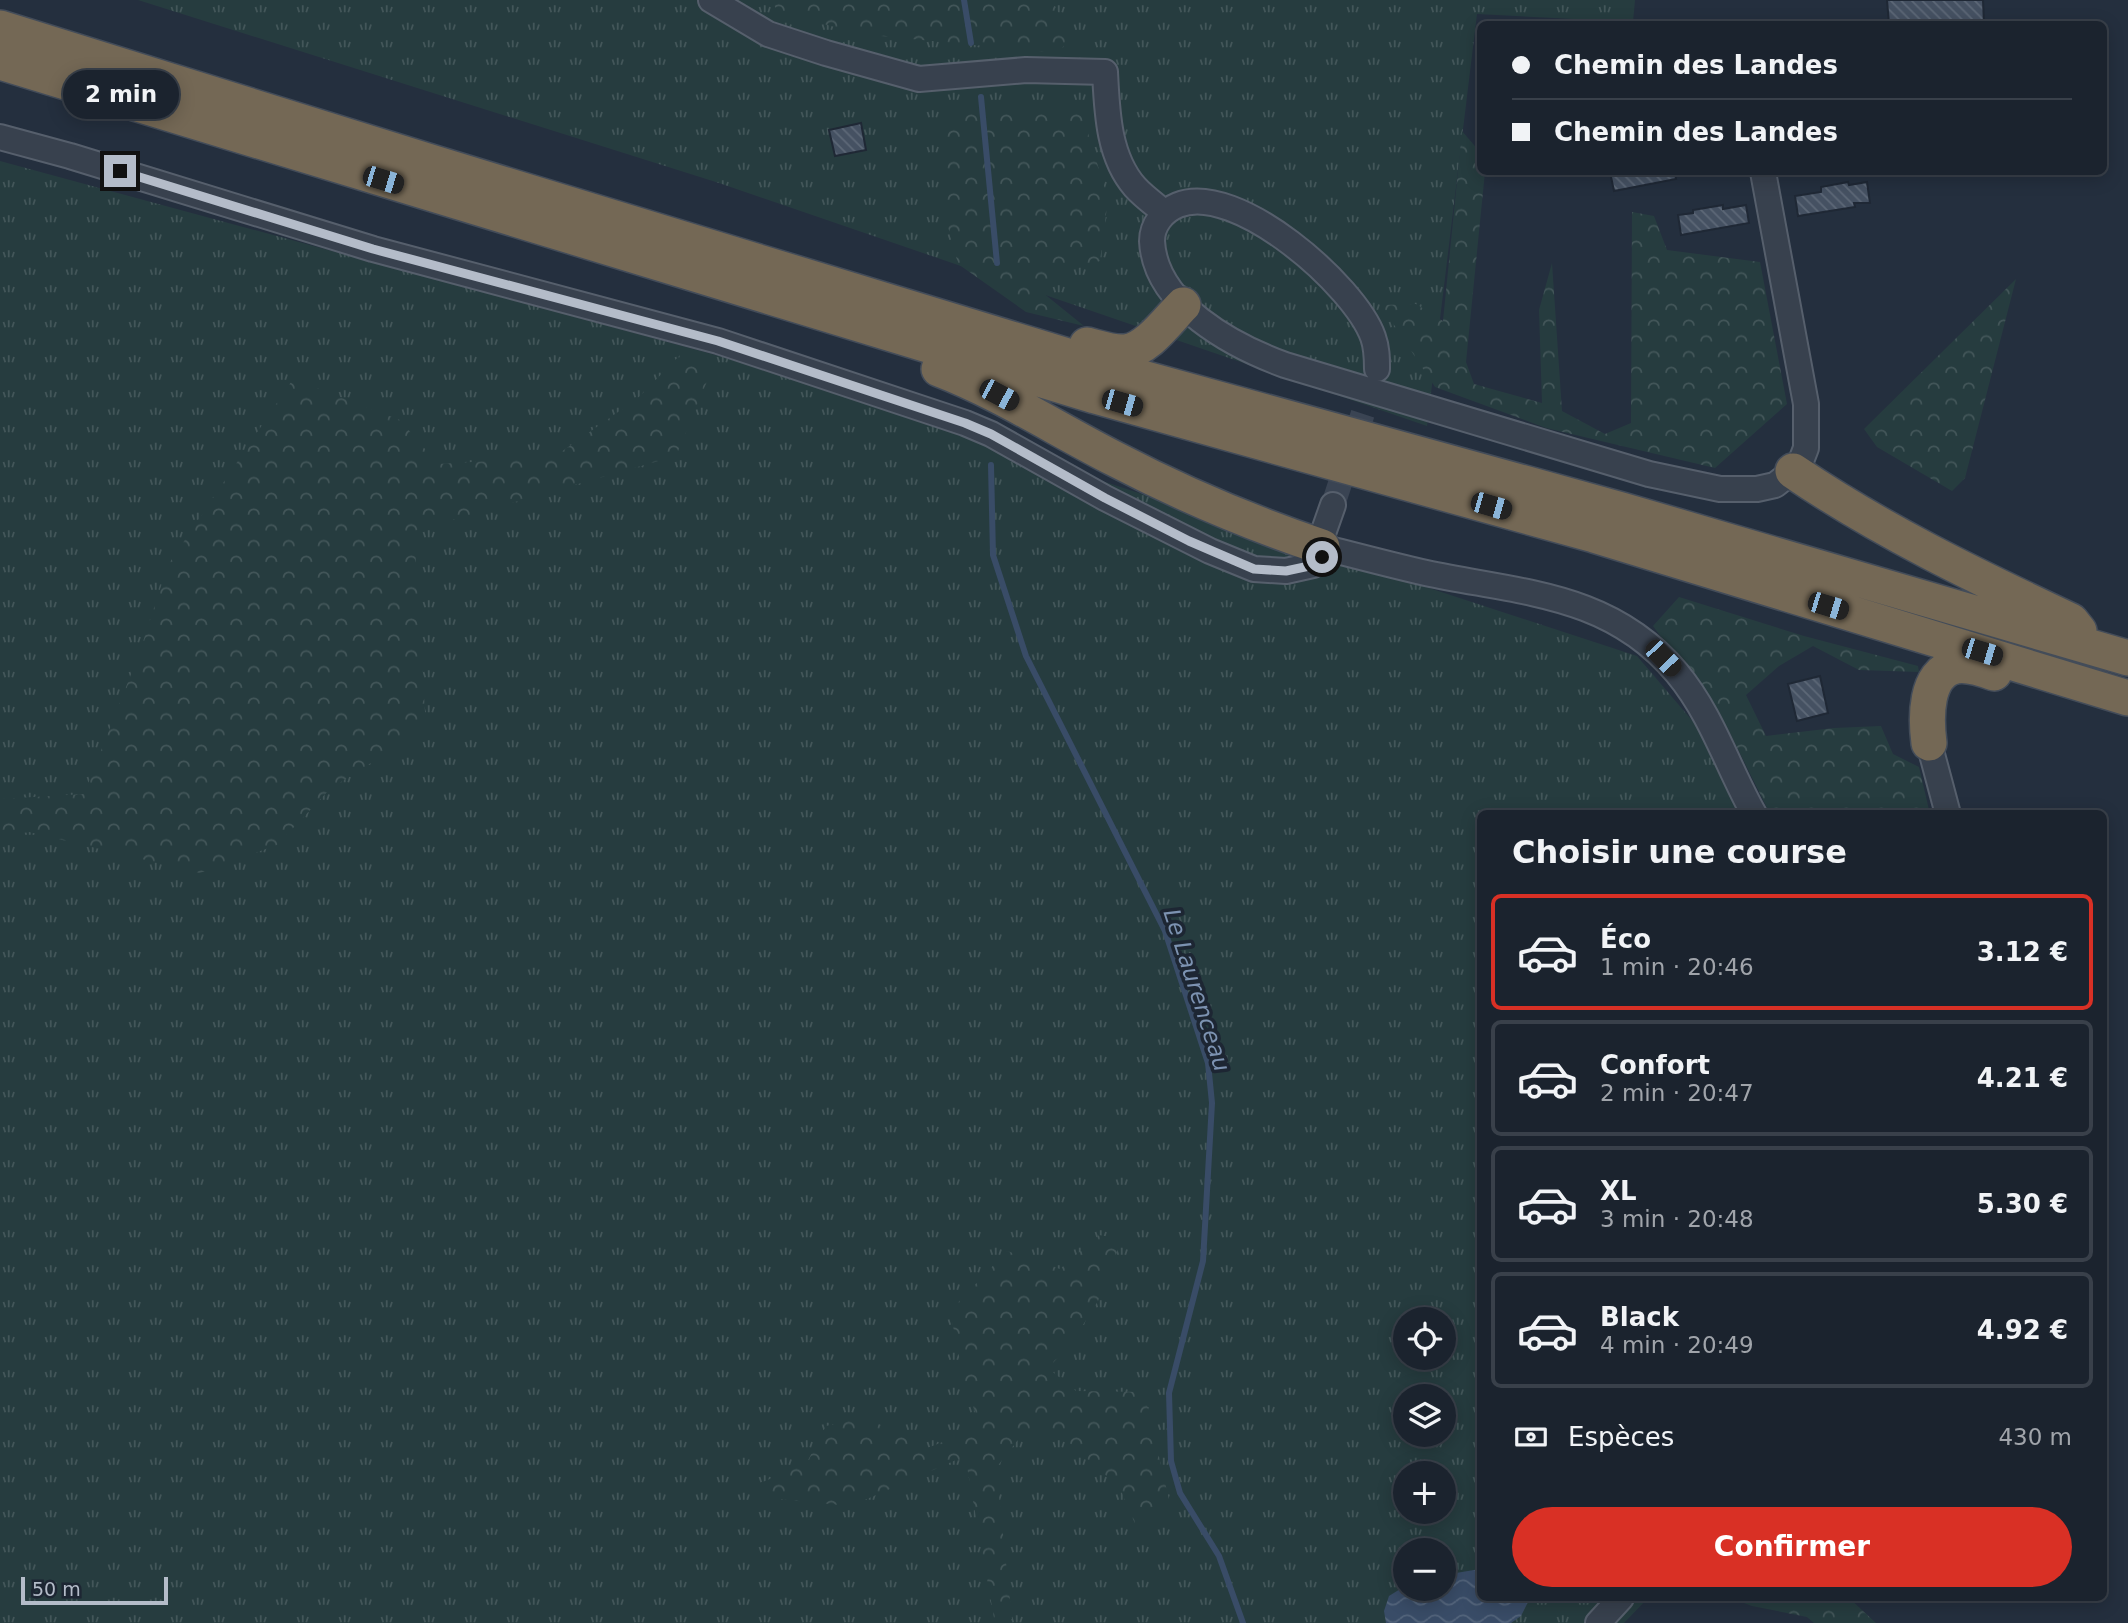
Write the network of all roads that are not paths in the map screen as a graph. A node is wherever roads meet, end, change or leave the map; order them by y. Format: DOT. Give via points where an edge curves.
graph roads {
  1 [pos="711,0"];
  2 [pos="0,28"];
  3 [pos="0,62"];
  4 [pos="0,137"];
  5 [pos="1764,175"];
  6 [pos="1164,212"];
  7 [pos="1183,305"];
  8 [pos="876,330"];
  9 [pos="980,330"];
  10 [pos="1377,369"];
  11 [pos="1793,471"];
  12 [pos="1333,505"];
  13 [pos="1322,547"];
  14 [pos="2091,647"];
  15 [pos="2128,658"];
  16 [pos="2128,698"];
  17 [pos="2128,706"];
  18 [pos="1929,743"];
  19 [pos="1752,810"];
  20 [pos="1947,810"];
  21 [pos="1618,1601"];
  22 [pos="1598,1623"];
  1 -- 6 [label="street" via="768,34 919,79 1026,70 1105,72 1108,115 1119,161 1135,188"];
  2 -- 9 [label="highway"];
  3 -- 8 [label="highway"];
  4 -- 13 [label="street" via="373,249 718,341 965,423 1105,498 1254,569 1286,571 1314,565 1322,557"];
  5 -- 11 [label="street" via="1806,404 1806,448"];
  6 -- 7 [label="street" via="1152,238 1154,253"];
  6 -- 10 [label="street" via="1179,204 1215,204 1280,234 1324,272 1363,320 1373,335"];
  7 -- 9 [label="highway" via="1139,348 1128,352 1017,327"];
  7 -- 11 [label="street" via="1211,329 1285,365 1650,474 1739,491 1775,485"];
  8 -- 13 [label="highway" via="897,353 999,395 1153,478"];
  8 -- 16 [label="highway" via="1594,535"];
  9 -- 14 [label="highway"];
  11 -- 14 [label="highway" via="1883,527 2071,621"];
  12 -- 13 [label="street"];
  13 -- 19 [label="street" via="1425,573 1543,594 1597,612 1648,643 1678,674 1703,711"];
  14 -- 15 [label="highway"];
  17 -- 18 [label="highway" via="2108,708 1981,669 1955,666 1940,676 1929,699"];
  18 -- 20 [label="street"];
  21 -- 22 [label="street"];
}
